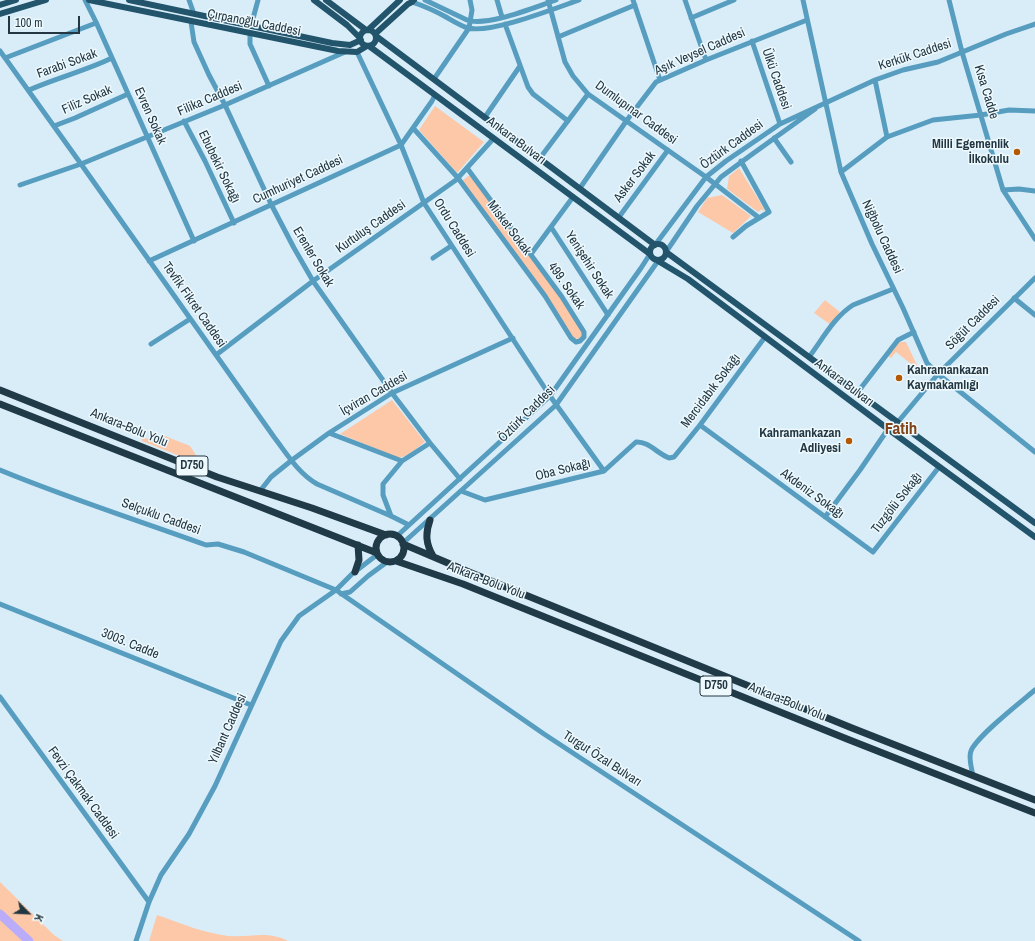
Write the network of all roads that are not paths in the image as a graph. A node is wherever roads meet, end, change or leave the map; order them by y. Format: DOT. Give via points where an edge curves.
graph roads {
  1 [pos="16,0"];
  2 [pos="46,0"];
  3 [pos="85,0"];
  4 [pos="89,0"];
  5 [pos="129,0"];
  6 [pos="189,0"];
  7 [pos="314,0"];
  8 [pos="425,0"];
  9 [pos="470,0"];
  10 [pos="497,0"];
  11 [pos="556,0"];
  12 [pos="579,0"];
  13 [pos="685,0"];
  14 [pos="734,0"];
  15 [pos="803,0"];
  16 [pos="949,0"];
  17 [pos="256,1"];
  18 [pos="330,1"];
  19 [pos="407,1"];
  20 [pos="548,1"];
  21 [pos="634,3"];
  22 [pos="0,5"];
  23 [pos="550,11"];
  24 [pos="0,14"];
  25 [pos="194,14"];
  26 [pos="502,18"];
  27 [pos="691,18"];
  28 [pos="807,20"];
  29 [pos="190,22"];
  30 [pos="471,22"];
  31 [pos="96,23"];
  32 [pos="505,24"];
  33 [pos="1035,24"];
  34 [pos="469,28"];
  35 [pos="250,30"];
  36 [pos="367,30"];
  37 [pos="376,35"];
  38 [pos="558,37"];
  39 [pos="360,39"];
  40 [pos="752,41"];
  41 [pos="368,46"];
  42 [pos="0,51"];
  43 [pos="346,51"];
  44 [pos="357,52"];
  45 [pos="962,52"];
  46 [pos="5,58"];
  47 [pos="112,58"];
  48 [pos="706,60"];
  49 [pos="520,66"];
  50 [pos="434,79"];
  51 [pos="660,80"];
  52 [pos="875,80"];
  53 [pos="269,86"];
  54 [pos="29,90"];
  55 [pos="128,94"];
  56 [pos="588,94"];
  57 [pos="435,95"];
  58 [pos="825,102"];
  59 [pos="225,105"];
  60 [pos="1035,111"];
  61 [pos="981,115"];
  62 [pos="485,117"];
  63 [pos="627,120"];
  64 [pos="184,121"];
  65 [pos="568,121"];
  66 [pos="780,124"];
  67 [pos="54,126"];
  68 [pos="413,128"];
  69 [pos="147,136"];
  70 [pos="887,137"];
  71 [pos="494,138"];
  72 [pos="774,138"];
  73 [pos="401,145"];
  74 [pos="668,150"];
  75 [pos="540,158"];
  76 [pos="741,161"];
  77 [pos="791,162"];
  78 [pos="81,164"];
  79 [pos="467,168"];
  80 [pos="841,172"];
  81 [pos="706,177"];
  82 [pos="458,178"];
  83 [pos="716,184"];
  84 [pos="20,185"];
  85 [pos="580,188"];
  86 [pos="1003,190"];
  87 [pos="1035,191"];
  88 [pos="573,197"];
  89 [pos="424,203"];
  90 [pos="271,204"];
  91 [pos="619,217"];
  92 [pos="758,217"];
  93 [pos="234,223"];
  94 [pos="551,227"];
  95 [pos="733,237"];
  96 [pos="1035,239"];
  97 [pos="194,241"];
  98 [pos="655,245"];
  99 [pos="451,246"];
  100 [pos="666,252"];
  101 [pos="531,254"];
  102 [pos="650,254"];
  103 [pos="433,258"];
  104 [pos="149,261"];
  105 [pos="658,261"];
  106 [pos="1035,278"];
  107 [pos="313,281"];
  108 [pos="893,289"];
  109 [pos="1014,298"];
  110 [pos="1035,315"];
  111 [pos="608,316"];
  112 [pos="190,319"];
  113 [pos="914,332"];
  114 [pos="765,337"];
  115 [pos="513,338"];
  116 [pos="582,340"];
  117 [pos="151,344"];
  118 [pos="216,355"];
  119 [pos="809,357"];
  120 [pos="938,374"];
  121 [pos="0,390"];
  122 [pos="392,393"];
  123 [pos="857,393"];
  124 [pos="550,396"];
  125 [pos="0,404"];
  126 [pos="556,405"];
  127 [pos="898,423"];
  128 [pos="700,425"];
  129 [pos="888,429"];
  130 [pos="329,433"];
  131 [pos="636,442"];
  132 [pos="430,443"];
  133 [pos="1035,452"];
  134 [pos="292,460"];
  135 [pos="402,461"];
  136 [pos="939,467"];
  137 [pos="0,470"];
  138 [pos="604,471"];
  139 [pos="460,479"];
  140 [pos="260,491"];
  141 [pos="461,491"];
  142 [pos="391,516"];
  143 [pos="826,517"];
  144 [pos="430,520"];
  145 [pos="1035,523"];
  146 [pos="409,525"];
  147 [pos="386,535"];
  148 [pos="397,536"];
  149 [pos="1035,538"];
  150 [pos="403,543"];
  151 [pos="358,545"];
  152 [pos="873,552"];
  153 [pos="377,553"];
  154 [pos="433,556"];
  155 [pos="396,561"];
  156 [pos="387,562"];
  157 [pos="355,572"];
  158 [pos="336,590"];
  159 [pos="342,594"];
  160 [pos="0,604"];
  161 [pos="1035,690"];
  162 [pos="0,697"];
  163 [pos="251,705"];
  164 [pos="973,776"];
  165 [pos="1035,799"];
  166 [pos="1035,813"];
  167 [pos="149,902"];
  168 [pos="136,941"];
  169 [pos="859,941"];
  1 -- 22 [label="main road"];
  2 -- 24 [label="main road"];
  3 -- 31 [label="street, Evren Sokak"];
  4 -- 29 [label="main road, Çırpanoğlu Caddesi"];
  5 -- 25 [label="main road, Çırpanoğlu Caddesi"];
  6 -- 25 [label="street"];
  7 -- 39 [label="main road, Ankara Bulvarı" via="347,25"];
  8 -- 30 [label="street"];
  9 -- 30 [label="street"];
  10 -- 26 [label="street"];
  11 -- 20 [label="street"];
  12 -- 23 [label="street"];
  13 -- 27 [label="street"];
  14 -- 27 [label="street"];
  15 -- 28 [label="street"];
  16 -- 45 [label="street, Kısa Cadde"];
  17 -- 35 [label="street"];
  18 -- 36 [label="main road, Ankara Bulvarı"];
  19 -- 34 [label="street"];
  19 -- 36 [label="main road"];
  19 -- 37 [label="main road"];
  20 -- 23 [label="street, Dumlupınar Caddesi"];
  20 -- 26 [label="street"];
  21 -- 38 [label="street"];
  21 -- 51 [label="street"];
  23 -- 32 [label="street"];
  23 -- 38 [label="street, Dumlupınar Caddesi"];
  25 -- 35 [label="main road, Çırpanoğlu Caddesi"];
  26 -- 30 [label="street"];
  27 -- 48 [label="street"];
  28 -- 40 [label="street, Aşık Veysel Caddesi"];
  28 -- 58 [label="street"];
  29 -- 35 [label="main road, Çırpanoğlu Caddesi"];
  29 -- 59 [label="street, Erenler Sokak" via="194,42"];
  30 -- 34 [label="street"];
  31 -- 46 [label="street"];
  31 -- 47 [label="street, Evren Sokak"];
  32 -- 34 [label="street"];
  32 -- 49 [label="street"];
  33 -- 45 [label="street, Kerkük Caddesi"];
  34 -- 50 [label="street"];
  35 -- 39 [label="main road, Çırpanoğlu Caddesi" via="347,45 354,44"];
  35 -- 43 [label="main road, Çırpanoğlu Caddesi"];
  35 -- 53 [label="street" via="250,44"];
  36 -- 37 [label="main road, Ankara Bulvarı"];
  36 -- 39 [label="main road" via="362,33"];
  37 -- 41 [label="main road" via="375,42"];
  37 -- 50 [label="main road, Ankara Bulvarı"];
  38 -- 56 [label="street, Dumlupınar Caddesi" via="569,71"];
  39 -- 41 [label="main road, Ankara Bulvarı"];
  40 -- 48 [label="street, Aşık Veysel Caddesi"];
  40 -- 66 [label="street, Ülkü Caddesi"];
  41 -- 44 [label="main road"];
  41 -- 57 [label="main road, Ankara Bulvarı"];
  42 -- 46 [label="street, Tevfik Fikret Caddesi"];
  43 -- 44 [label="main road, Çırpanoğlu Caddesi"];
  43 -- 53 [label="street, Filika Caddesi"];
  44 -- 73 [label="street, Ordu Caddesi"];
  45 -- 52 [label="street, Kerkük Caddesi" via="938,62"];
  45 -- 61 [label="street, Kısa Cadde"];
  46 -- 54 [label="street, Tevfik Fikret Caddesi"];
  47 -- 54 [label="street, Farabi Sokak" via="90,69"];
  47 -- 55 [label="street, Evren Sokak"];
  48 -- 51 [label="street, Aşık Veysel Caddesi"];
  49 -- 62 [label="street"];
  49 -- 65 [label="street" via="533,94"];
  50 -- 62 [label="main road, Ankara Bulvarı"];
  51 -- 63 [label="street, Aşık Veysel Caddesi" via="653,85"];
  52 -- 58 [label="street, Kerkük Caddesi"];
  52 -- 70 [label="street"];
  53 -- 59 [label="street, Filika Caddesi"];
  54 -- 67 [label="street, Tevfik Fikret Caddesi"];
  55 -- 67 [label="street, Filiz Sokak"];
  55 -- 69 [label="street, Evren Sokak"];
  56 -- 63 [label="street, Dumlupınar Caddesi"];
  56 -- 65 [label="street"];
  57 -- 68 [label="street"];
  57 -- 71 [label="main road, Ankara Bulvarı"];
  58 -- 66 [label="street, Öztürk Caddesi"];
  58 -- 72 [label="street, Öztürk Caddesi"];
  58 -- 80 [label="street, Niğbolu Caddesi"];
  59 -- 64 [label="street, Filika Caddesi"];
  59 -- 90 [label="street, Erenler Sokak"];
  60 -- 61 [label="street" via="1009,110"];
  61 -- 70 [label="street" via="933,120"];
  61 -- 86 [label="street, Kısa Cadde"];
  62 -- 75 [label="main road, Ankara Bulvarı"];
  63 -- 74 [label="street, Dumlupınar Caddesi"];
  63 -- 85 [label="street, Aşık Veysel Caddesi"];
  64 -- 69 [label="street, Filika Caddesi"];
  64 -- 93 [label="street, Ebubekir Sokağı"];
  65 -- 75 [label="street"];
  66 -- 81 [label="street, Öztürk Caddesi"];
  67 -- 78 [label="street, Tevfik Fikret Caddesi"];
  68 -- 73 [label="street"];
  68 -- 82 [label="street, Misket Sokak"];
  69 -- 78 [label="street, Filika Caddesi"];
  69 -- 97 [label="street, Evren Sokak"];
  70 -- 80 [label="street"];
  71 -- 79 [label="street, Kurtuluş Caddesi"];
  71 -- 88 [label="main road, Ankara Bulvarı"];
  72 -- 76 [label="street, Öztürk Caddesi"];
  72 -- 77 [label="street"];
  73 -- 89 [label="street, Ordu Caddesi"];
  73 -- 90 [label="street, Cumhuriyet Caddesi"];
  74 -- 81 [label="street, Dumlupınar Caddesi"];
  74 -- 91 [label="street, Asker Sokak"];
  75 -- 85 [label="main road, Ankara Bulvarı"];
  76 -- 83 [label="street, Öztürk Caddesi"];
  76 -- 92 [label="street" via="769,212"];
  78 -- 84 [label="street, Filika Caddesi"];
  78 -- 104 [label="street, Tevfik Fikret Caddesi"];
  79 -- 82 [label="street, Kurtuluş Caddesi"];
  79 -- 101 [label="street, 499. Sokak"];
  80 -- 108 [label="street, Niğbolu Caddesi"];
  81 -- 83 [label="street, Dumlupınar Caddesi"];
  81 -- 98 [label="street, Öztürk Caddesi"];
  82 -- 89 [label="street, Kurtuluş Caddesi"];
  82 -- 116 [label="street, Misket Sokak" via="545,296 572,338 576,342"];
  83 -- 92 [label="street, Dumlupınar Caddesi"];
  83 -- 100 [label="street, Öztürk Caddesi" via="697,206"];
  85 -- 91 [label="main road, Ankara Bulvarı"];
  86 -- 87 [label="street"];
  86 -- 96 [label="street, Kısa Cadde"];
  88 -- 94 [label="street"];
  88 -- 102 [label="main road, Ankara Bulvarı"];
  89 -- 99 [label="street, Ordu Caddesi"];
  89 -- 107 [label="street, Kurtuluş Caddesi"];
  90 -- 93 [label="street, Cumhuriyet Caddesi"];
  90 -- 107 [label="street, Erenler Sokak"];
  91 -- 98 [label="main road, Ankara Bulvarı"];
  92 -- 95 [label="street"];
  93 -- 97 [label="street, Cumhuriyet Caddesi"];
  94 -- 101 [label="street"];
  94 -- 111 [label="street, Yenişehir Sokak"];
  97 -- 104 [label="street, Cumhuriyet Caddesi"];
  98 -- 100 [label="main road, Ankara Bulvarı" via="663,246"];
  98 -- 102 [label="main road"];
  99 -- 103 [label="street"];
  99 -- 115 [label="street, Ordu Caddesi"];
  100 -- 105 [label="main road" via="664,258"];
  100 -- 119 [label="main road, Ankara Bulvarı"];
  101 -- 116 [label="street, 499. Sokak" via="581,326 585,334"];
  102 -- 105 [label="main road, Ankara Bulvarı"];
  102 -- 111 [label="street, Öztürk Caddesi"];
  104 -- 112 [label="street, Tevfik Fikret Caddesi"];
  105 -- 114 [label="main road, Ankara Bulvarı" via="688,279"];
  105 -- 126 [label="street, Öztürk Caddesi"];
  106 -- 109 [label="street, Söğüt Caddesi"];
  107 -- 118 [label="street, Kurtuluş Caddesi"];
  107 -- 122 [label="street, Erenler Sokak"];
  108 -- 113 [label="street, Niğbolu Caddesi"];
  108 -- 119 [label="street" via="846,309"];
  109 -- 110 [label="street"];
  109 -- 120 [label="street, Söğüt Caddesi"];
  111 -- 124 [label="street, Öztürk Caddesi"];
  112 -- 117 [label="street"];
  112 -- 118 [label="street, Tevfik Fikret Caddesi"];
  113 -- 120 [label="street, Niğbolu Caddesi" via="928,363"];
  113 -- 123 [label="street" via="898,340"];
  114 -- 128 [label="street, Mercidabık Sokağı"];
  114 -- 129 [label="main road, Ankara Bulvarı"];
  115 -- 122 [label="street, İçviran Caddesi"];
  115 -- 124 [label="street, Ordu Caddesi"];
  118 -- 134 [label="street, Tevfik Fikret Caddesi"];
  119 -- 123 [label="main road, Ankara Bulvarı"];
  120 -- 127 [label="street, Söğüt Caddesi"];
  120 -- 133 [label="street, Niğbolu Caddesi"];
  121 -- 140 [label="highway, Ankara-Bolu Yolu / D750"];
  122 -- 130 [label="street, İçviran Caddesi"];
  122 -- 132 [label="street, Erenler Sokak"];
  123 -- 127 [label="main road, Ankara Bulvarı"];
  124 -- 126 [label="street, Ordu Caddesi"];
  124 -- 139 [label="street, Öztürk Caddesi"];
  125 -- 151 [label="highway, Ankara-Bolu Yolu / D750"];
  126 -- 138 [label="street, Ordu Caddesi"];
  126 -- 141 [label="street, Öztürk Caddesi"];
  127 -- 145 [label="main road, Ankara Bulvarı"];
  128 -- 131 [label="street, Mercidabık Sokağı" via="674,457 661,455 645,443"];
  128 -- 143 [label="street, Akdeniz Sokağı"];
  129 -- 136 [label="main road, Ankara Bulvarı"];
  129 -- 143 [label="street"];
  130 -- 134 [label="street, İçviran Caddesi"];
  130 -- 135 [label="street"];
  131 -- 138 [label="street, Oba Sokağı"];
  132 -- 135 [label="street"];
  132 -- 139 [label="street, Erenler Sokak"];
  134 -- 140 [label="street, İçviran Caddesi"];
  134 -- 142 [label="street, Tevfik Fikret Caddesi" via="308,479"];
  135 -- 142 [label="street" via="383,484 383,495"];
  136 -- 149 [label="main road, Ankara Bulvarı"];
  136 -- 152 [label="street, Tuzgölü Sokağı"];
  137 -- 158 [label="street, Selçuklu Caddesi" via="49,490 206,545 218,544 244,552"];
  138 -- 141 [label="street, Oba Sokağı" via="485,500"];
  139 -- 146 [label="street, Öztürk Caddesi"];
  140 -- 147 [label="highway, Ankara-Bolu Yolu / D750"];
  141 -- 144 [label="street, Öztürk Caddesi"];
  142 -- 146 [label="street, Tevfik Fikret Caddesi"];
  143 -- 152 [label="street, Akdeniz Sokağı"];
  144 -- 150 [label="street, Öztürk Caddesi"];
  144 -- 154 [label="highway" via="426,529 426,539"];
  146 -- 148 [label="street, Öztürk Caddesi"];
  147 -- 148 [label="highway"];
  147 -- 153 [label="highway" via="378,542"];
  148 -- 150 [label="highway"];
  150 -- 154 [label="highway, Ankara-Bolu Yolu / D750"];
  150 -- 155 [label="highway" via="403,554"];
  151 -- 153 [label="highway, Ankara-Bolu Yolu / D750"];
  151 -- 157 [label="highway" via="360,560"];
  153 -- 156 [label="highway"];
  153 -- 157 [label="street, Yılbant Caddesi"];
  154 -- 164 [label="highway, Ankara-Bolu Yolu / D750"];
  155 -- 156 [label="highway"];
  155 -- 166 [label="highway, Ankara-Bolu Yolu / D750" via="463,584"];
  156 -- 159 [label="street" via="350,592"];
  157 -- 158 [label="street, Yılbant Caddesi"];
  158 -- 159 [label="street, Turgut Özal Bulvarı"];
  158 -- 163 [label="street, Yılbant Caddesi" via="299,616 281,641"];
  159 -- 169 [label="street, Turgut Özal Bulvarı" via="544,734"];
  160 -- 163 [label="street, 3003. Cadde"];
  161 -- 164 [label="street" via="972,749 970,755"];
  162 -- 167 [label="street, Fevzi Çakmak Caddesi"];
  163 -- 167 [label="street, Yılbant Caddesi" via="215,786 189,834 161,875"];
  164 -- 165 [label="highway, Ankara-Bolu Yolu / D750"];
  167 -- 168 [label="street, Yılbant Caddesi"];
}
